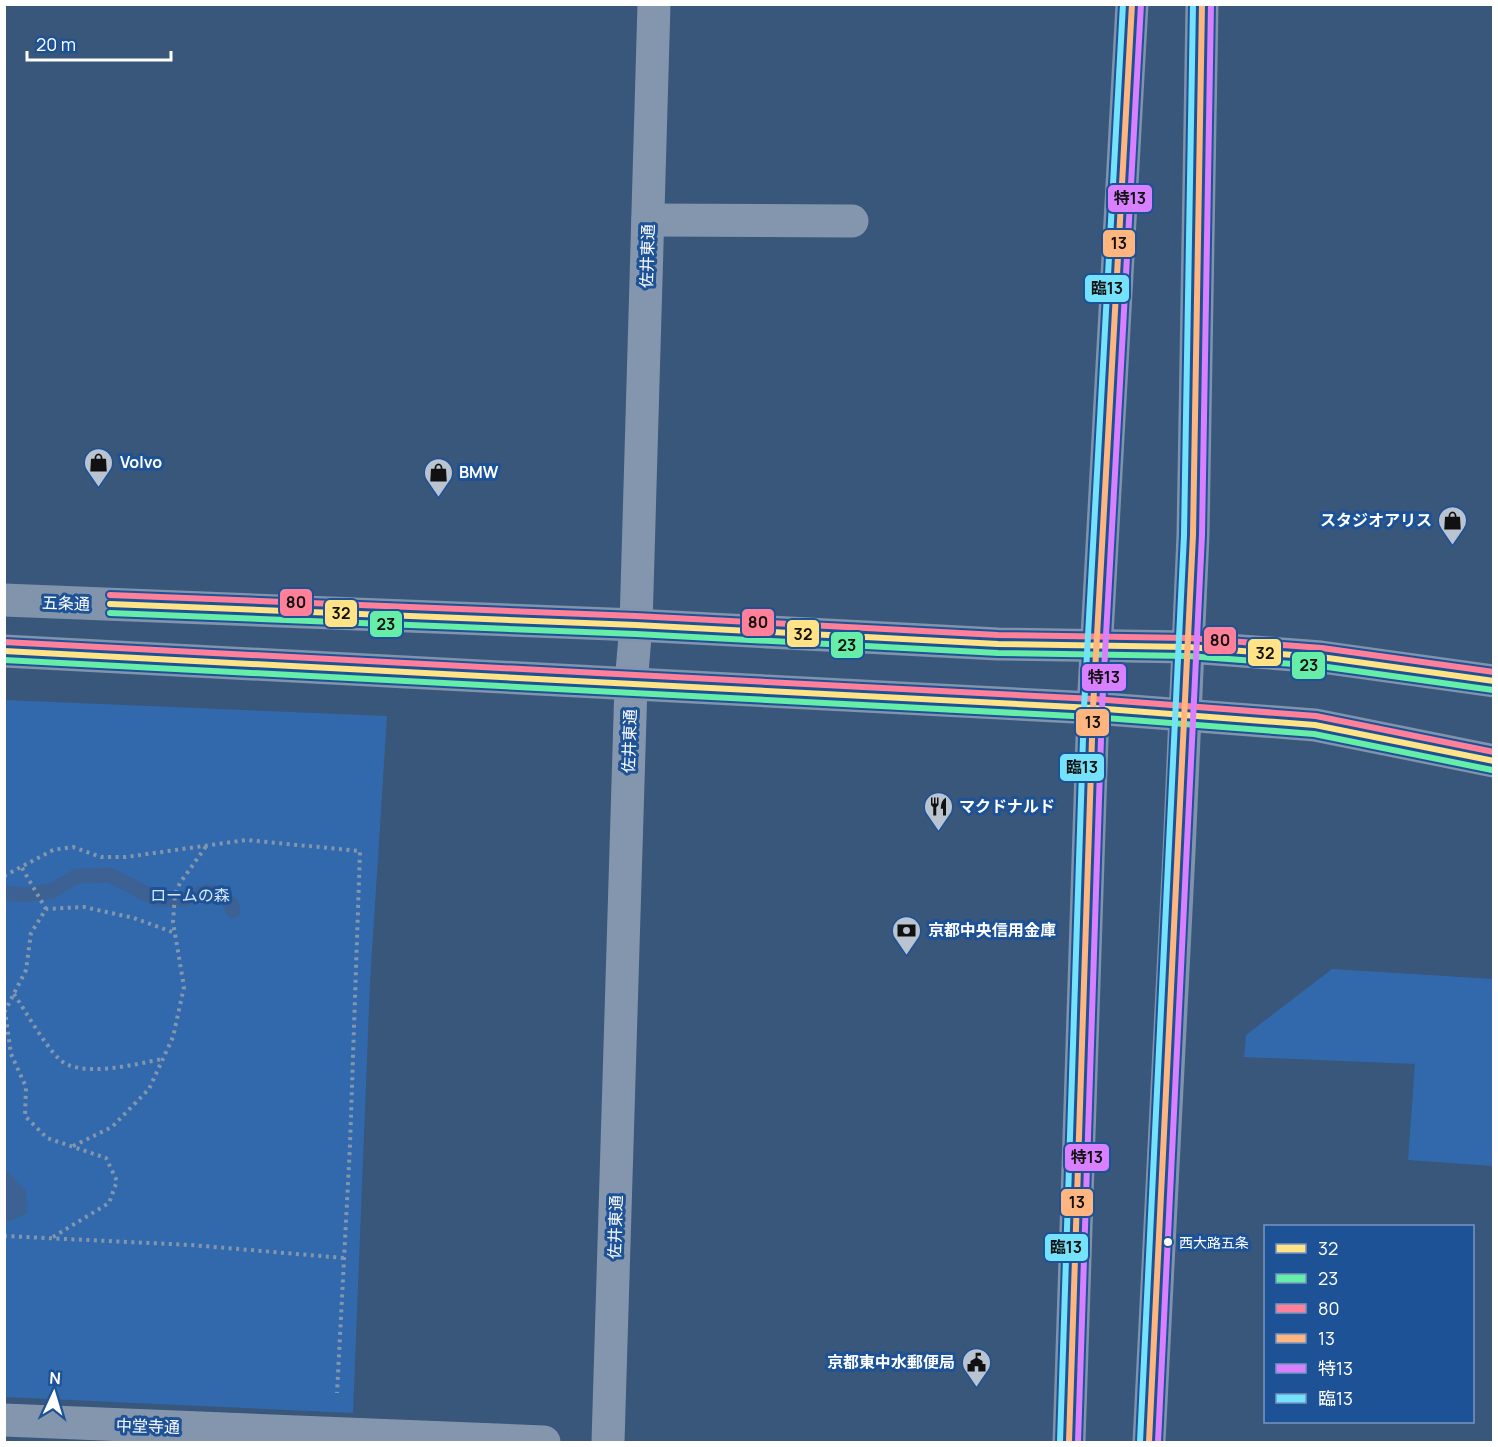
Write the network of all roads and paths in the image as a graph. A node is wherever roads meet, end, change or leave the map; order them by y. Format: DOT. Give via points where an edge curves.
graph roads {
  1 [pos="654,4"];
  2 [pos="1132,4"];
  3 [pos="1202,4"];
  4 [pos="648,220"];
  5 [pos="852,221"];
  6 [pos="4,600"];
  7 [pos="636,625"];
  8 [pos="1096,646"];
  9 [pos="1188,647"];
  10 [pos="4,651"];
  11 [pos="1494,681"];
  12 [pos="631,684"];
  13 [pos="1093,708"];
  14 [pos="1185,716"];
  15 [pos="1494,761"];
  16 [pos="207,845"];
  17 [pos="22,868"];
  18 [pos="4,876"];
  19 [pos="46,909"];
  20 [pos="175,933"];
  21 [pos="14,994"];
  22 [pos="163,1058"];
  23 [pos="72,1147"];
  24 [pos="4,1236"];
  25 [pos="53,1237"];
  26 [pos="344,1258"];
  27 [pos="339,1351"];
  28 [pos="4,1420"];
  29 [pos="544,1443"];
  30 [pos="608,1443"];
  31 [pos="1070,1443"];
  32 [pos="1149,1443"];
  1 -- 4 [label="street, 佐井東通"];
  2 -- 8 [label="main road"];
  3 -- 9 [label="main road"];
  4 -- 5 [label="street"];
  4 -- 7 [label="street, 佐井東通"];
  6 -- 7 [label="highway, 五条通"];
  7 -- 8 [label="highway, 五条通"];
  7 -- 12 [label="street, 佐井東通"];
  8 -- 9 [label="highway, 五条通"];
  8 -- 13 [label="main road"];
  9 -- 11 [label="highway, 五条通" via="1321,657"];
  9 -- 14 [label="main road"];
  10 -- 12 [label="highway"];
  12 -- 13 [label="highway"];
  12 -- 30 [label="street, 佐井東通"];
  13 -- 14 [label="highway"];
  13 -- 31 [label="main road"];
  14 -- 15 [label="highway" via="1315,725"];
  14 -- 32 [label="main road"];
  16 -- 17 [label="path" via="126,857 101,857 73,847 53,850"];
  16 -- 20 [label="path" via="175,894"];
  16 -- 26 [label="path" via="246,840 360,851"];
  17 -- 18 [label="path"];
  17 -- 19 [label="path"];
  19 -- 20 [label="path" via="84,907 134,918"];
  19 -- 21 [label="path" via="31,933 26,970"];
  20 -- 22 [label="path" via="184,987 173,1037"];
  21 -- 22 [label="path" via="60,1060 82,1069 114,1069"];
  21 -- 23 [label="path" via="5,1011 11,1054 26,1087 26,1116 47,1138"];
  22 -- 23 [label="path" via="149,1089 112,1127"];
  23 -- 25 [label="path" via="106,1158 117,1181 109,1203"];
  24 -- 25 [label="path"];
  25 -- 26 [label="path"];
  26 -- 27 [label="path"];
  28 -- 29 [label="street, 中堂寺通"];
}
